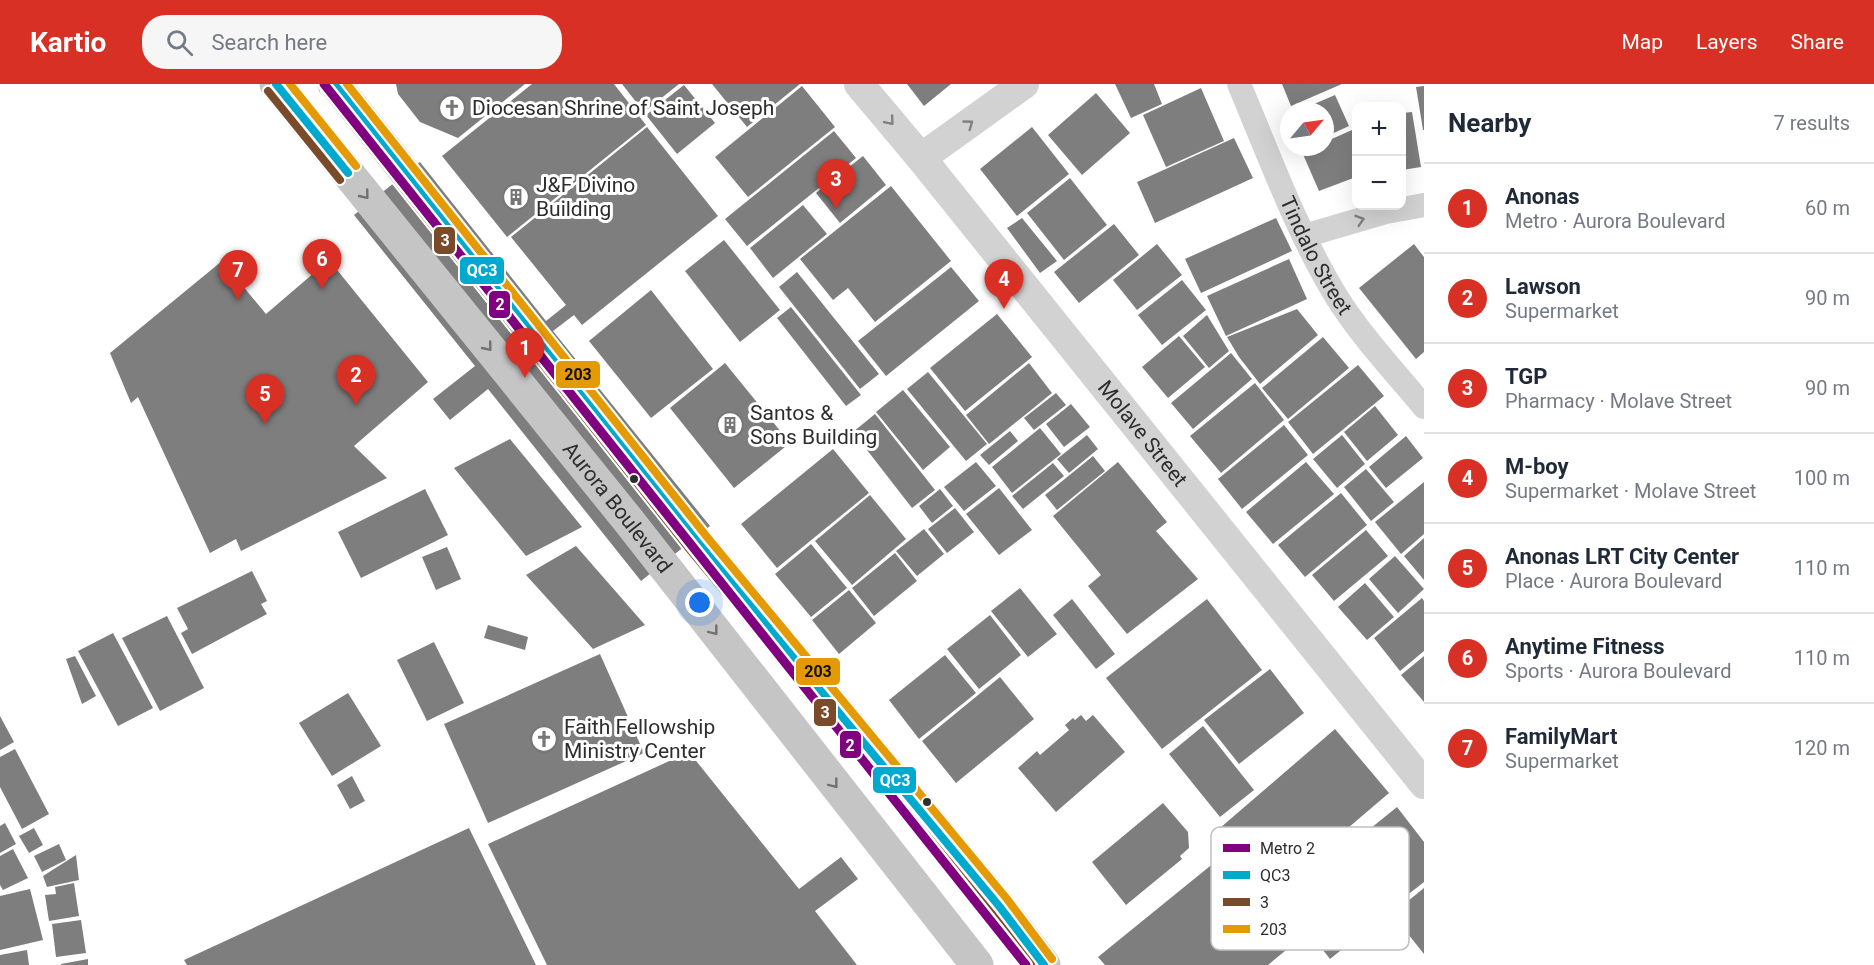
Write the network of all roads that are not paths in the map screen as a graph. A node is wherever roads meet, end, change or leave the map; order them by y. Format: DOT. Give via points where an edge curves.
graph roads {
  1 [pos="276,84"];
  2 [pos="334,84"];
  3 [pos="859,84"];
  4 [pos="1024,84"];
  5 [pos="1239,84"];
  6 [pos="921,158"];
  7 [pos="1424,206"];
  8 [pos="1304,236"];
  9 [pos="1424,407"];
  10 [pos="1424,784"];
  11 [pos="977,965"];
  12 [pos="1044,965"];
  1 -- 11 [label="main road, Aurora Boulevard, one-way" via="628,520"];
  2 -- 12 [label="main road, Aurora Boulevard" via="699,544"];
  3 -- 6 [label="street, Molave Street, one-way"];
  6 -- 4 [label="street, one-way"];
  5 -- 8 [label="street, Tindalo Street"];
  6 -- 10 [label="street, Molave Street"];
  8 -- 7 [label="street, one-way" via="1386,212"];
  8 -- 9 [label="street, Tindalo Street" via="1356,325"];
}
